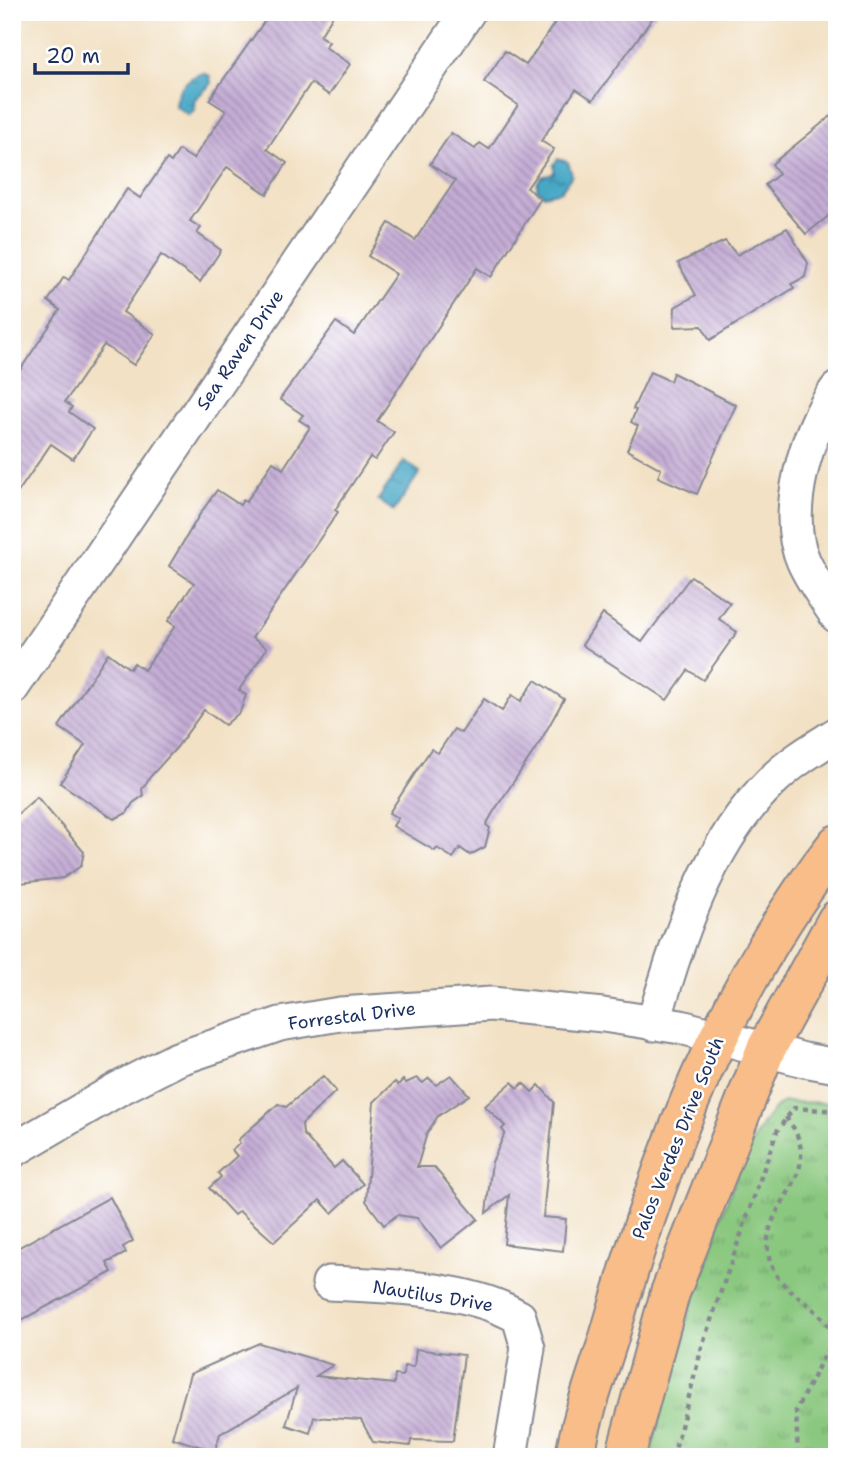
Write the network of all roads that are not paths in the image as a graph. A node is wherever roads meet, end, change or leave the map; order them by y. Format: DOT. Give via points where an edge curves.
graph roads {
  1 [pos="468,12"];
  2 [pos="837,389"];
  3 [pos="837,616"];
  4 [pos="12,688"];
  5 [pos="837,733"];
  6 [pos="837,844"];
  7 [pos="837,920"];
  8 [pos="653,1024"];
  9 [pos="718,1035"];
  10 [pos="766,1049"];
  11 [pos="837,1066"];
  12 [pos="12,1151"];
  13 [pos="329,1283"];
  14 [pos="509,1457"];
  15 [pos="575,1457"];
  16 [pos="625,1457"];
  1 -- 4 [label="street, Sea Raven Drive"];
  2 -- 3 [label="street" via="814,433 797,485 796,517 802,558"];
  5 -- 8 [label="street" via="771,781 741,819 688,913"];
  6 -- 9 [label="main road, Palos Verdes Drive South" via="813,874"];
  7 -- 10 [label="main road"];
  8 -- 9 [label="street, Forrestal Drive"];
  8 -- 12 [label="street, Forrestal Drive" via="491,1004 340,1014 280,1024 177,1059"];
  9 -- 10 [label="street, Forrestal Drive"];
  9 -- 15 [label="main road, Palos Verdes Drive South" via="640,1228"];
  10 -- 11 [label="street, Forrestal Drive"];
  10 -- 16 [label="main road" via="670,1293"];
  13 -- 14 [label="street, Nautilus Drive" via="397,1287 497,1304 519,1317 528,1348"];
}
